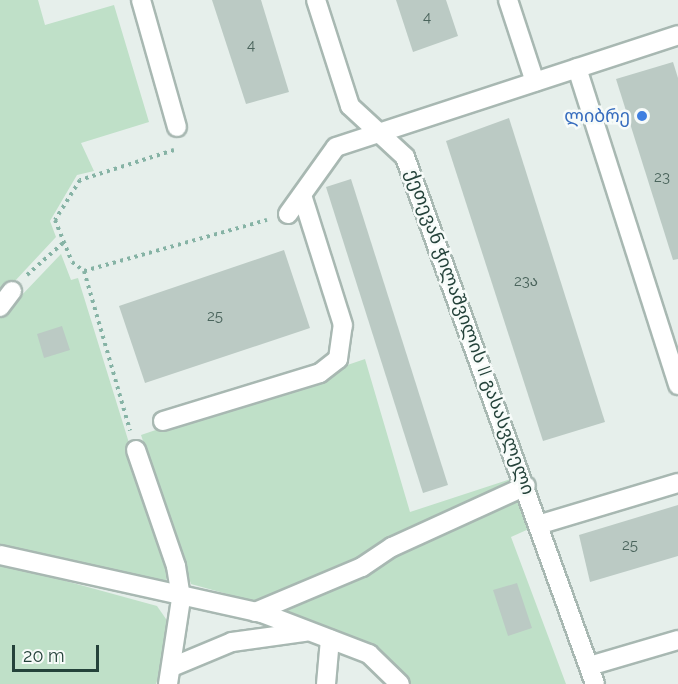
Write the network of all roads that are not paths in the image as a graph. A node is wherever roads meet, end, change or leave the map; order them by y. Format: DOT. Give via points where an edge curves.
graph roads {
  1 [pos="141,0"];
  2 [pos="316,0"];
  3 [pos="508,0"];
  4 [pos="678,36"];
  5 [pos="577,68"];
  6 [pos="535,82"];
  7 [pos="177,127"];
  8 [pos="374,132"];
  9 [pos="302,195"];
  10 [pos="288,214"];
  11 [pos="12,291"];
  12 [pos="0,307"];
  13 [pos="678,385"];
  14 [pos="164,421"];
  15 [pos="136,450"];
  16 [pos="678,483"];
  17 [pos="526,486"];
  18 [pos="541,524"];
  19 [pos="0,555"];
  20 [pos="181,599"];
  21 [pos="255,612"];
  22 [pos="310,631"];
  23 [pos="330,639"];
  24 [pos="678,640"];
  25 [pos="589,666"];
  26 [pos="170,676"];
  27 [pos="326,684"];
  28 [pos="400,684"];
  29 [pos="595,684"];
  1 -- 7 [label="street"];
  2 -- 8 [label="street, ქეთევან ჭილაშვილის II გასასვლელი" via="350,106"];
  3 -- 6 [label="street"];
  4 -- 5 [label="street"];
  5 -- 6 [label="street"];
  5 -- 13 [label="street"];
  6 -- 8 [label="street"];
  8 -- 9 [label="street" via="336,147"];
  8 -- 17 [label="street, ქეთევან ჭილაშვილის II გასასვლელი" via="405,157"];
  9 -- 10 [label="street"];
  9 -- 14 [label="street" via="343,325 338,359 320,372"];
  11 -- 12 [label="street"];
  15 -- 20 [label="street" via="176,566"];
  16 -- 18 [label="street"];
  17 -- 18 [label="street, ქეთევან ჭილაშვილის II გასასვლელი"];
  17 -- 21 [label="street" via="392,547 363,567"];
  18 -- 25 [label="street, ქეთევან ჭილაშვილის II გასასვლელი"];
  19 -- 20 [label="street"];
  20 -- 21 [label="street"];
  20 -- 26 [label="street"];
  21 -- 22 [label="street"];
  22 -- 23 [label="street"];
  22 -- 26 [label="street" via="232,642"];
  23 -- 27 [label="street"];
  23 -- 28 [label="street" via="369,654"];
  24 -- 25 [label="street"];
  25 -- 29 [label="street, ქეთევან ჭილაშვილის II გასასვლელი"];
}
